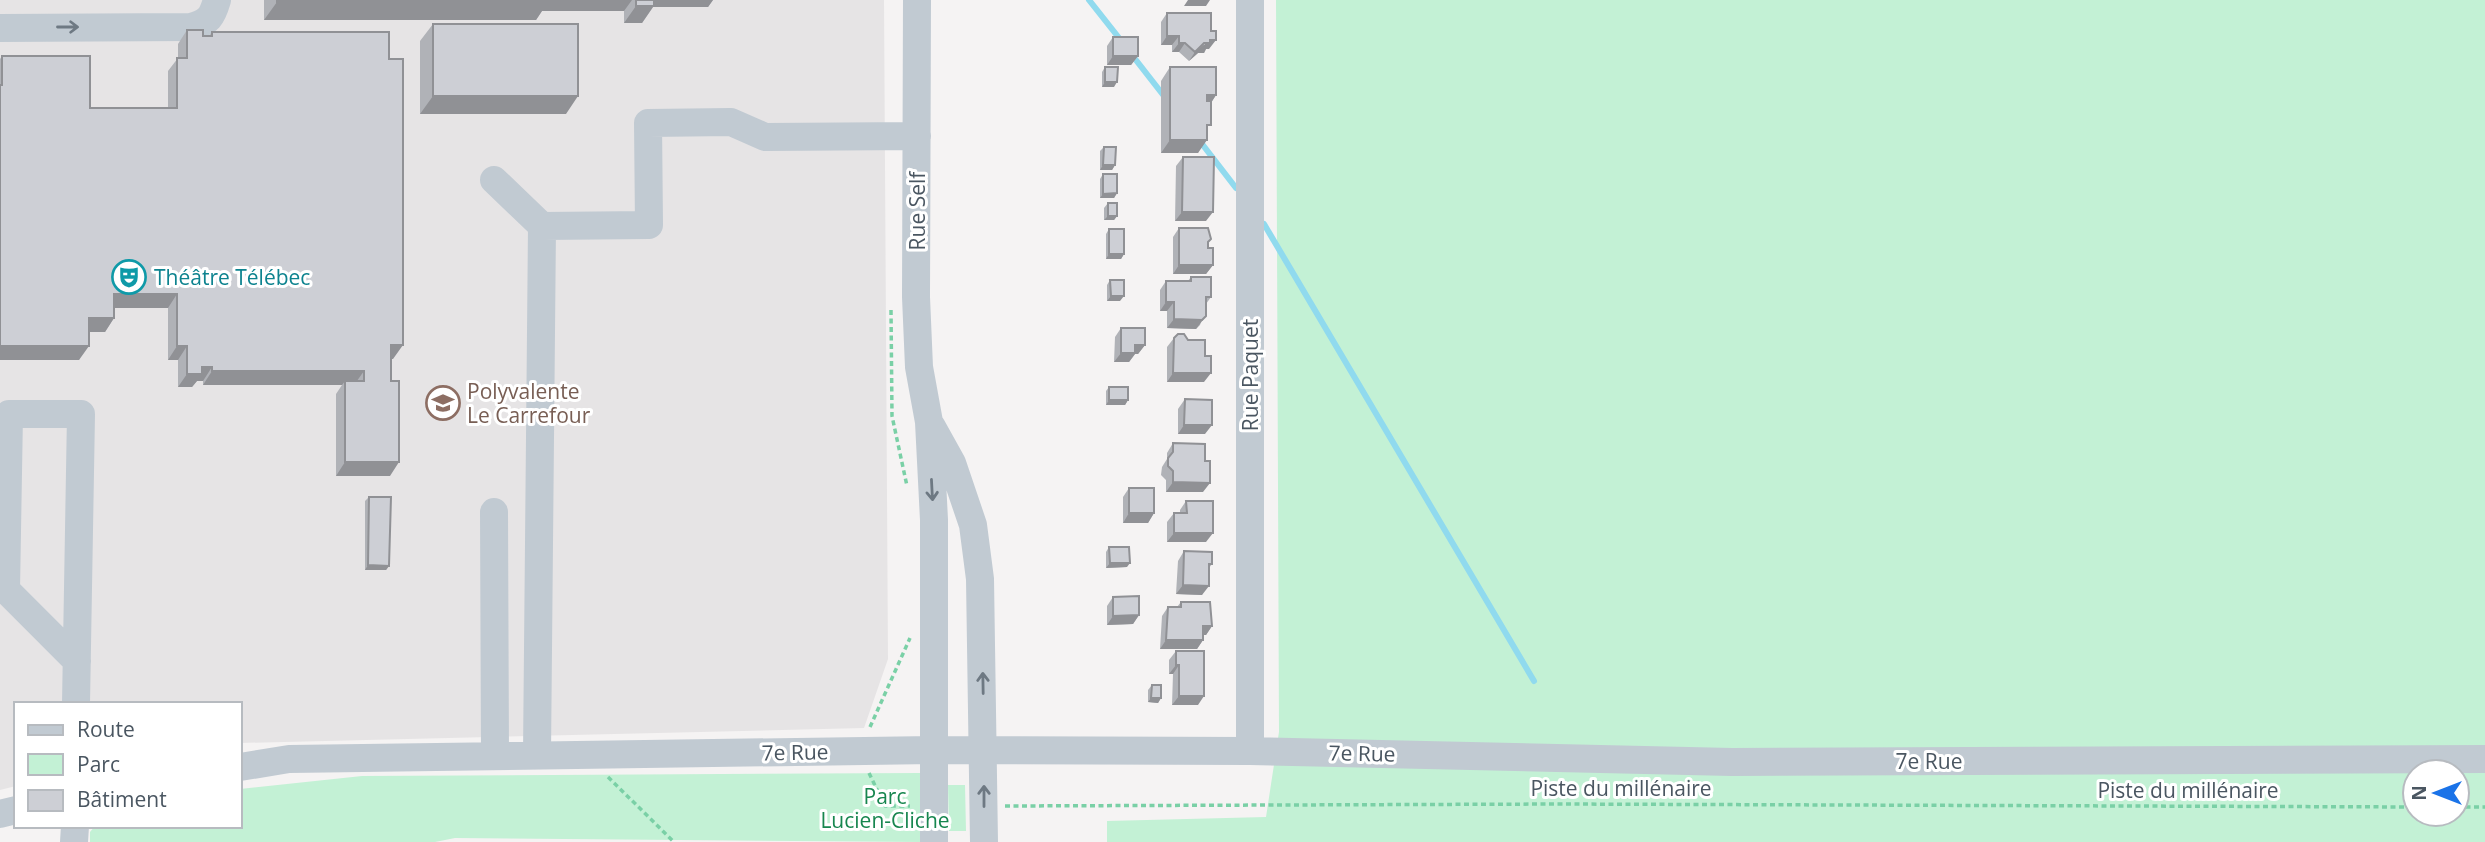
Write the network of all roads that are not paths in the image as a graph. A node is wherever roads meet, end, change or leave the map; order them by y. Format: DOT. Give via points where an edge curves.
graph roads {
  1 [pos="217,0"];
  2 [pos="917,0"];
  3 [pos="1251,0"];
  4 [pos="0,27"];
  5 [pos="917,136"];
  6 [pos="494,180"];
  7 [pos="542,226"];
  8 [pos="929,422"];
  9 [pos="494,512"];
  10 [pos="77,661"];
  11 [pos="76,702"];
  12 [pos="933,750"];
  13 [pos="984,751"];
  14 [pos="1250,751"];
  15 [pos="537,755"];
  16 [pos="495,756"];
  17 [pos="2485,759"];
  18 [pos="242,767"];
  19 [pos="934,842"];
  20 [pos="984,842"];
  4 -- 1 [label="street, one-way" via="191,27 213,16"];
  2 -- 5 [label="street, Rue Self"];
  3 -- 14 [label="street, Rue Paquet"];
  5 -- 7 [label="street" via="765,137 731,122 648,123 649,225"];
  5 -- 8 [label="street, Rue Self" via="919,367"];
  6 -- 7 [label="street"];
  7 -- 15 [label="street"];
  8 -- 12 [label="street, Rue Self, one-way" via="934,520"];
  13 -- 8 [label="street, Rue Self, one-way" via="980,579 973,525 952,463"];
  9 -- 16 [label="street"];
  10 -- 10 [label="street" via="80,414 9,414 6,590"];
  10 -- 11 [label="street"];
  12 -- 13 [label="street, 7e Rue"];
  12 -- 15 [label="street, 7e Rue"];
  12 -- 19 [label="street, Rue Self"];
  13 -- 14 [label="street, 7e Rue"];
  20 -- 13 [label="street, Rue Self, one-way"];
  14 -- 17 [label="street, 7e Rue" via="1732,762"];
  15 -- 16 [label="street, 7e Rue"];
  16 -- 18 [label="street, 7e Rue" via="289,759"];
}
